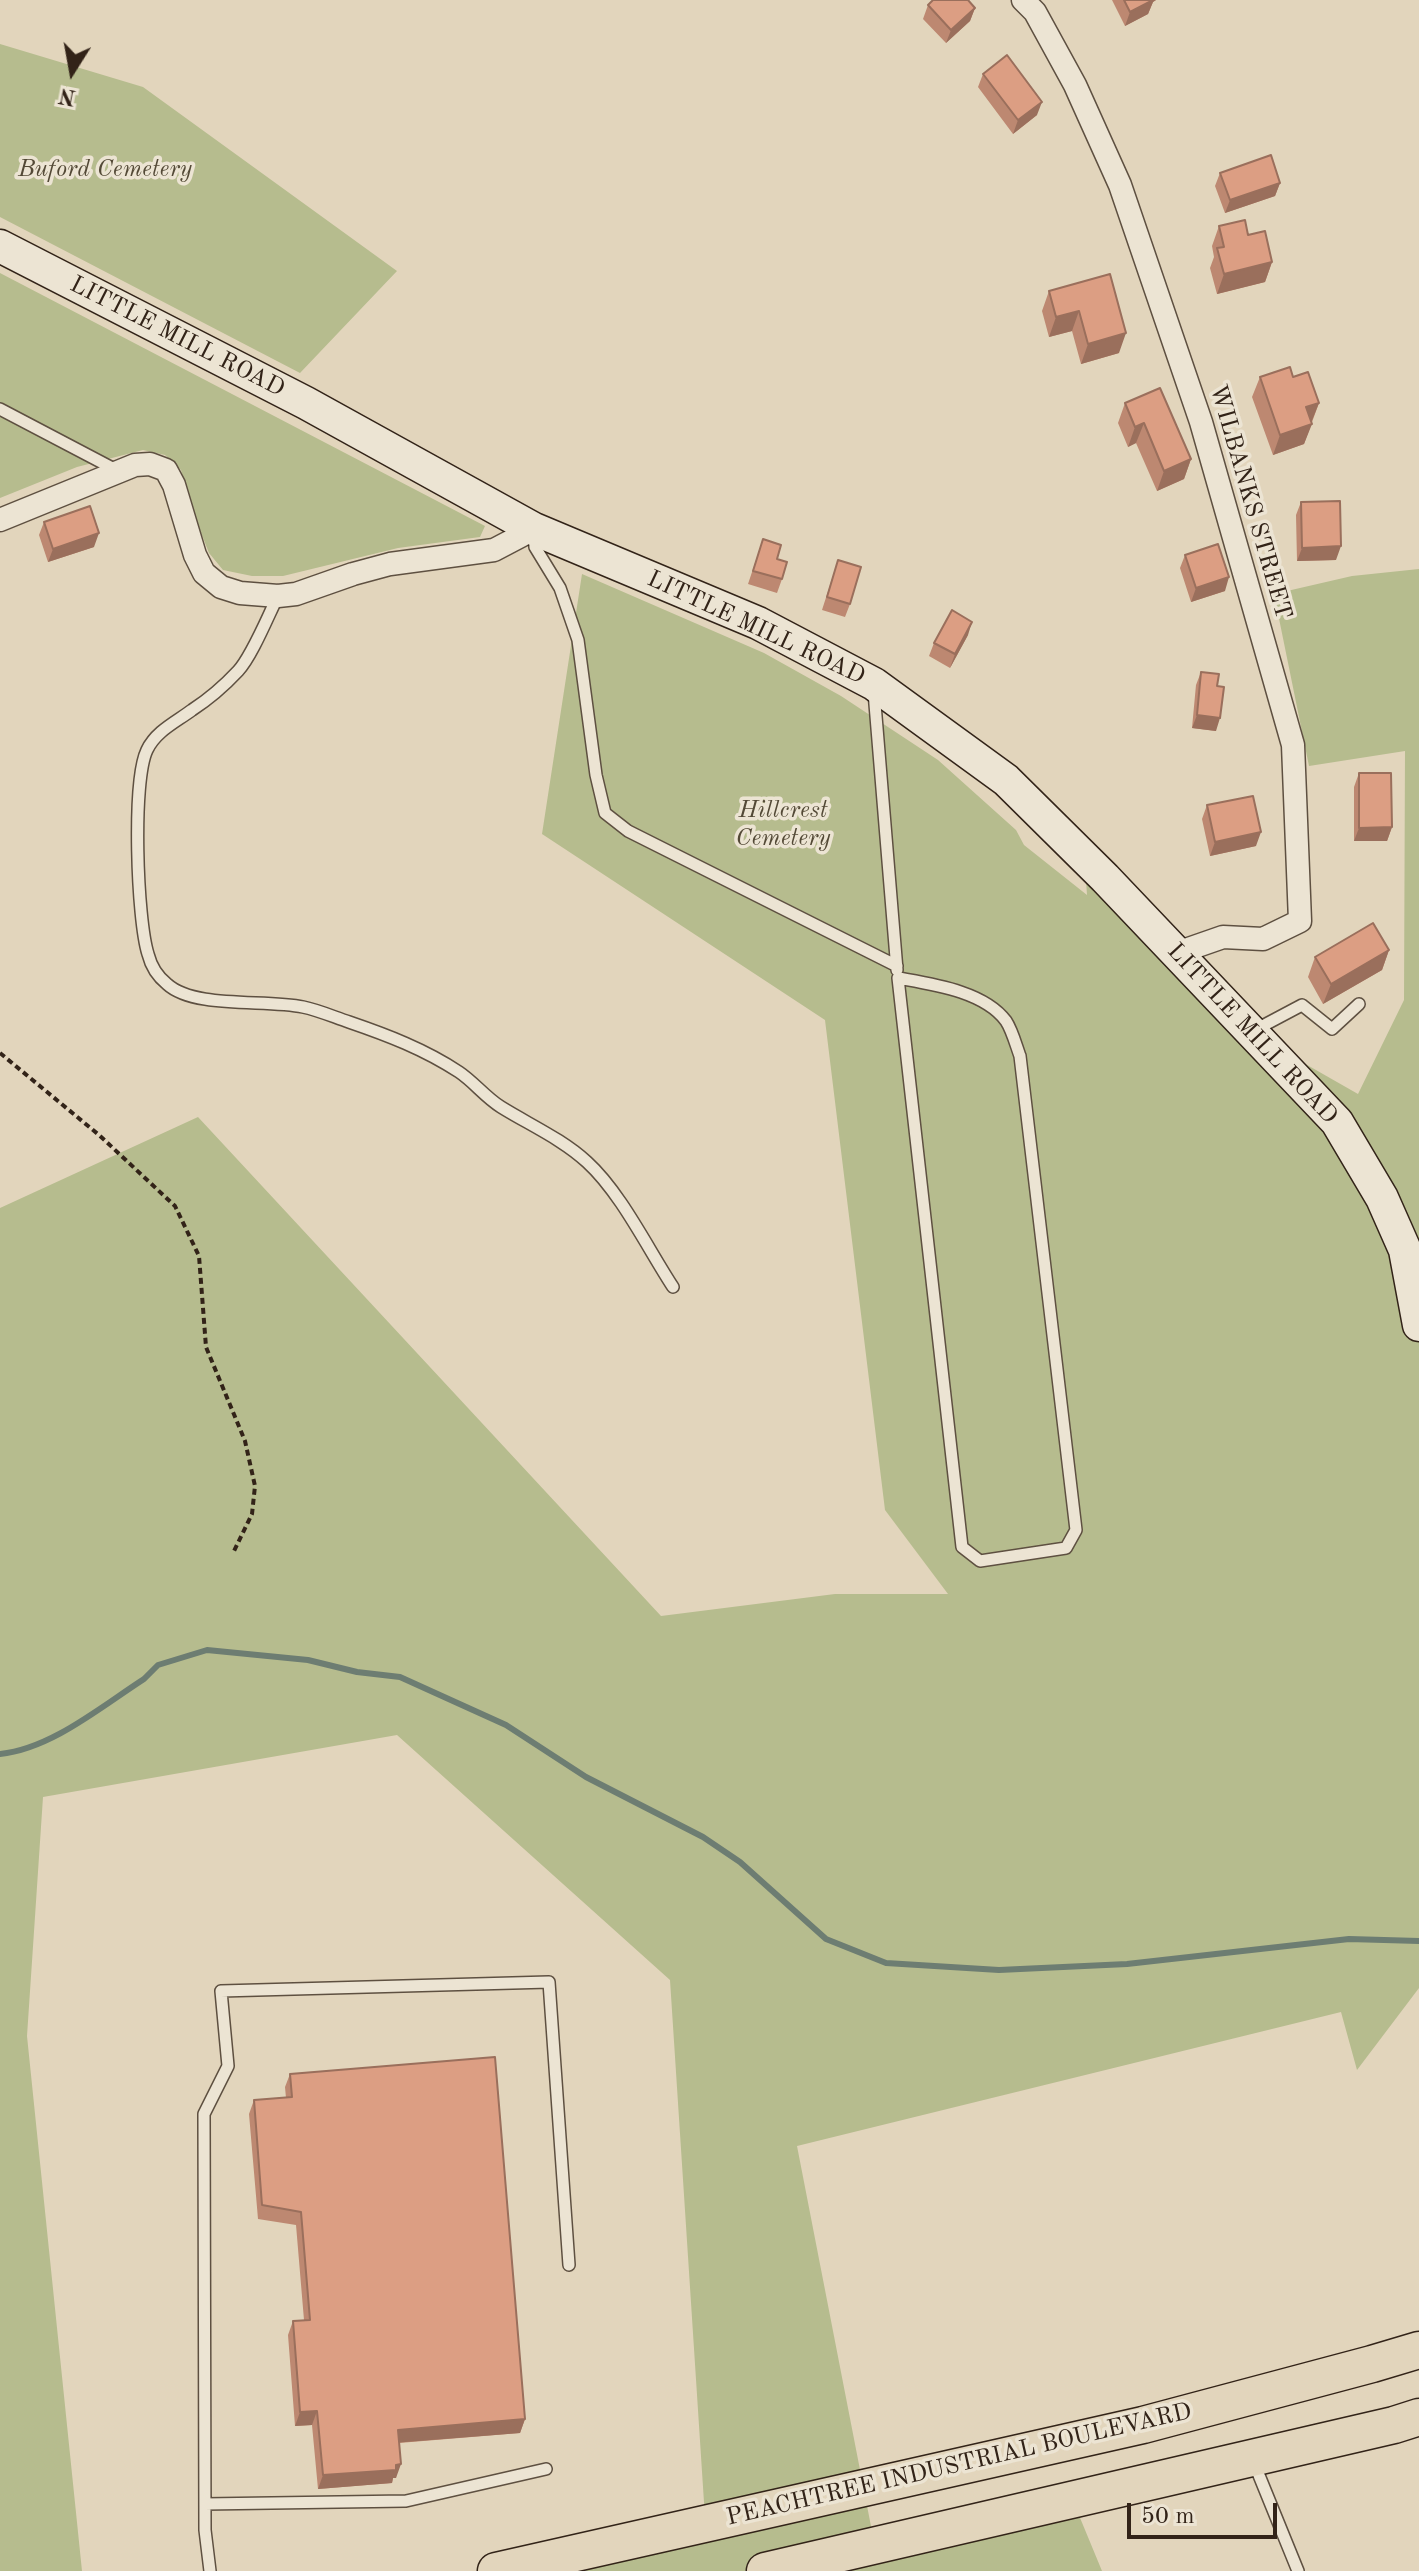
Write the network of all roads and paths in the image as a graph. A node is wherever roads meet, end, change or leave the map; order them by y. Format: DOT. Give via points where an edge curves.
graph roads {
  1 [pos="1023,0"];
  2 [pos="0,246"];
  3 [pos="0,409"];
  4 [pos="120,472"];
  5 [pos="0,520"];
  6 [pos="534,529"];
  7 [pos="278,596"];
  8 [pos="874,684"];
  9 [pos="1177,953"];
  10 [pos="897,972"];
  11 [pos="1359,1004"];
  12 [pos="1252,1031"];
  13 [pos="0,1053"];
  14 [pos="673,1287"];
  15 [pos="1419,1325"];
  16 [pos="234,1551"];
  17 [pos="569,2265"];
  18 [pos="1419,2350"];
  19 [pos="1419,2417"];
  20 [pos="1252,2459"];
  21 [pos="546,2469"];
  22 [pos="857,2489"];
  23 [pos="205,2504"];
  24 [pos="869,2547"];
  25 [pos="210,2571"];
  26 [pos="496,2571"];
  27 [pos="765,2571"];
  28 [pos="1298,2571"];
  1 -- 9 [label="street, WILBANKS STREET" via="1075,85 1120,185 1201,422 1293,745 1300,921 1263,939 1223,937"];
  2 -- 6 [label="street, LITTLE MILL ROAD" via="306,403"];
  3 -- 4 [label="lane"];
  4 -- 5 [label="street"];
  4 -- 7 [label="street" via="150,464 166,470 204,573 240,593"];
  6 -- 7 [label="street" via="494,550 390,564"];
  6 -- 8 [label="street, LITTLE MILL ROAD" via="758,623"];
  6 -- 10 [label="lane" via="535,547 560,588 578,640 605,813 628,831"];
  7 -- 14 [label="lane" via="241,668 162,730 142,763 138,782 143,931 156,973 169,987 190,996 306,1008 397,1039 453,1068 497,1104 588,1163 612,1190"];
  8 -- 9 [label="street, LITTLE MILL ROAD" via="1006,780"];
  8 -- 10 [label="lane"];
  9 -- 12 [label="street, LITTLE MILL ROAD"];
  10 -- 10 [label="lane" via="962,1547 980,1561 1066,1548 1076,1530 1020,1056 1006,1021 983,1002"];
  11 -- 12 [label="lane" via="1332,1029 1302,1005"];
  12 -- 15 [label="street, LITTLE MILL ROAD" via="1337,1122 1382,1198 1405,1250"];
  13 -- 16 [label="path" via="175,1206 199,1256 206,1347 245,1441 255,1486 252,1514"];
  17 -- 23 [label="lane" via="549,1982 221,1991 228,2066 204,2114"];
  18 -- 22 [label="main road, PEACHTREE INDUSTRIAL BOULEVARD" via="1143,2425"];
  19 -- 20 [label="main road"];
  20 -- 24 [label="main road"];
  20 -- 28 [label="lane"];
  21 -- 23 [label="lane" via="406,2501"];
  22 -- 24 [label="main road"];
  22 -- 26 [label="main road, PEACHTREE INDUSTRIAL BOULEVARD"];
  23 -- 25 [label="lane"];
  24 -- 27 [label="main road"];
}
